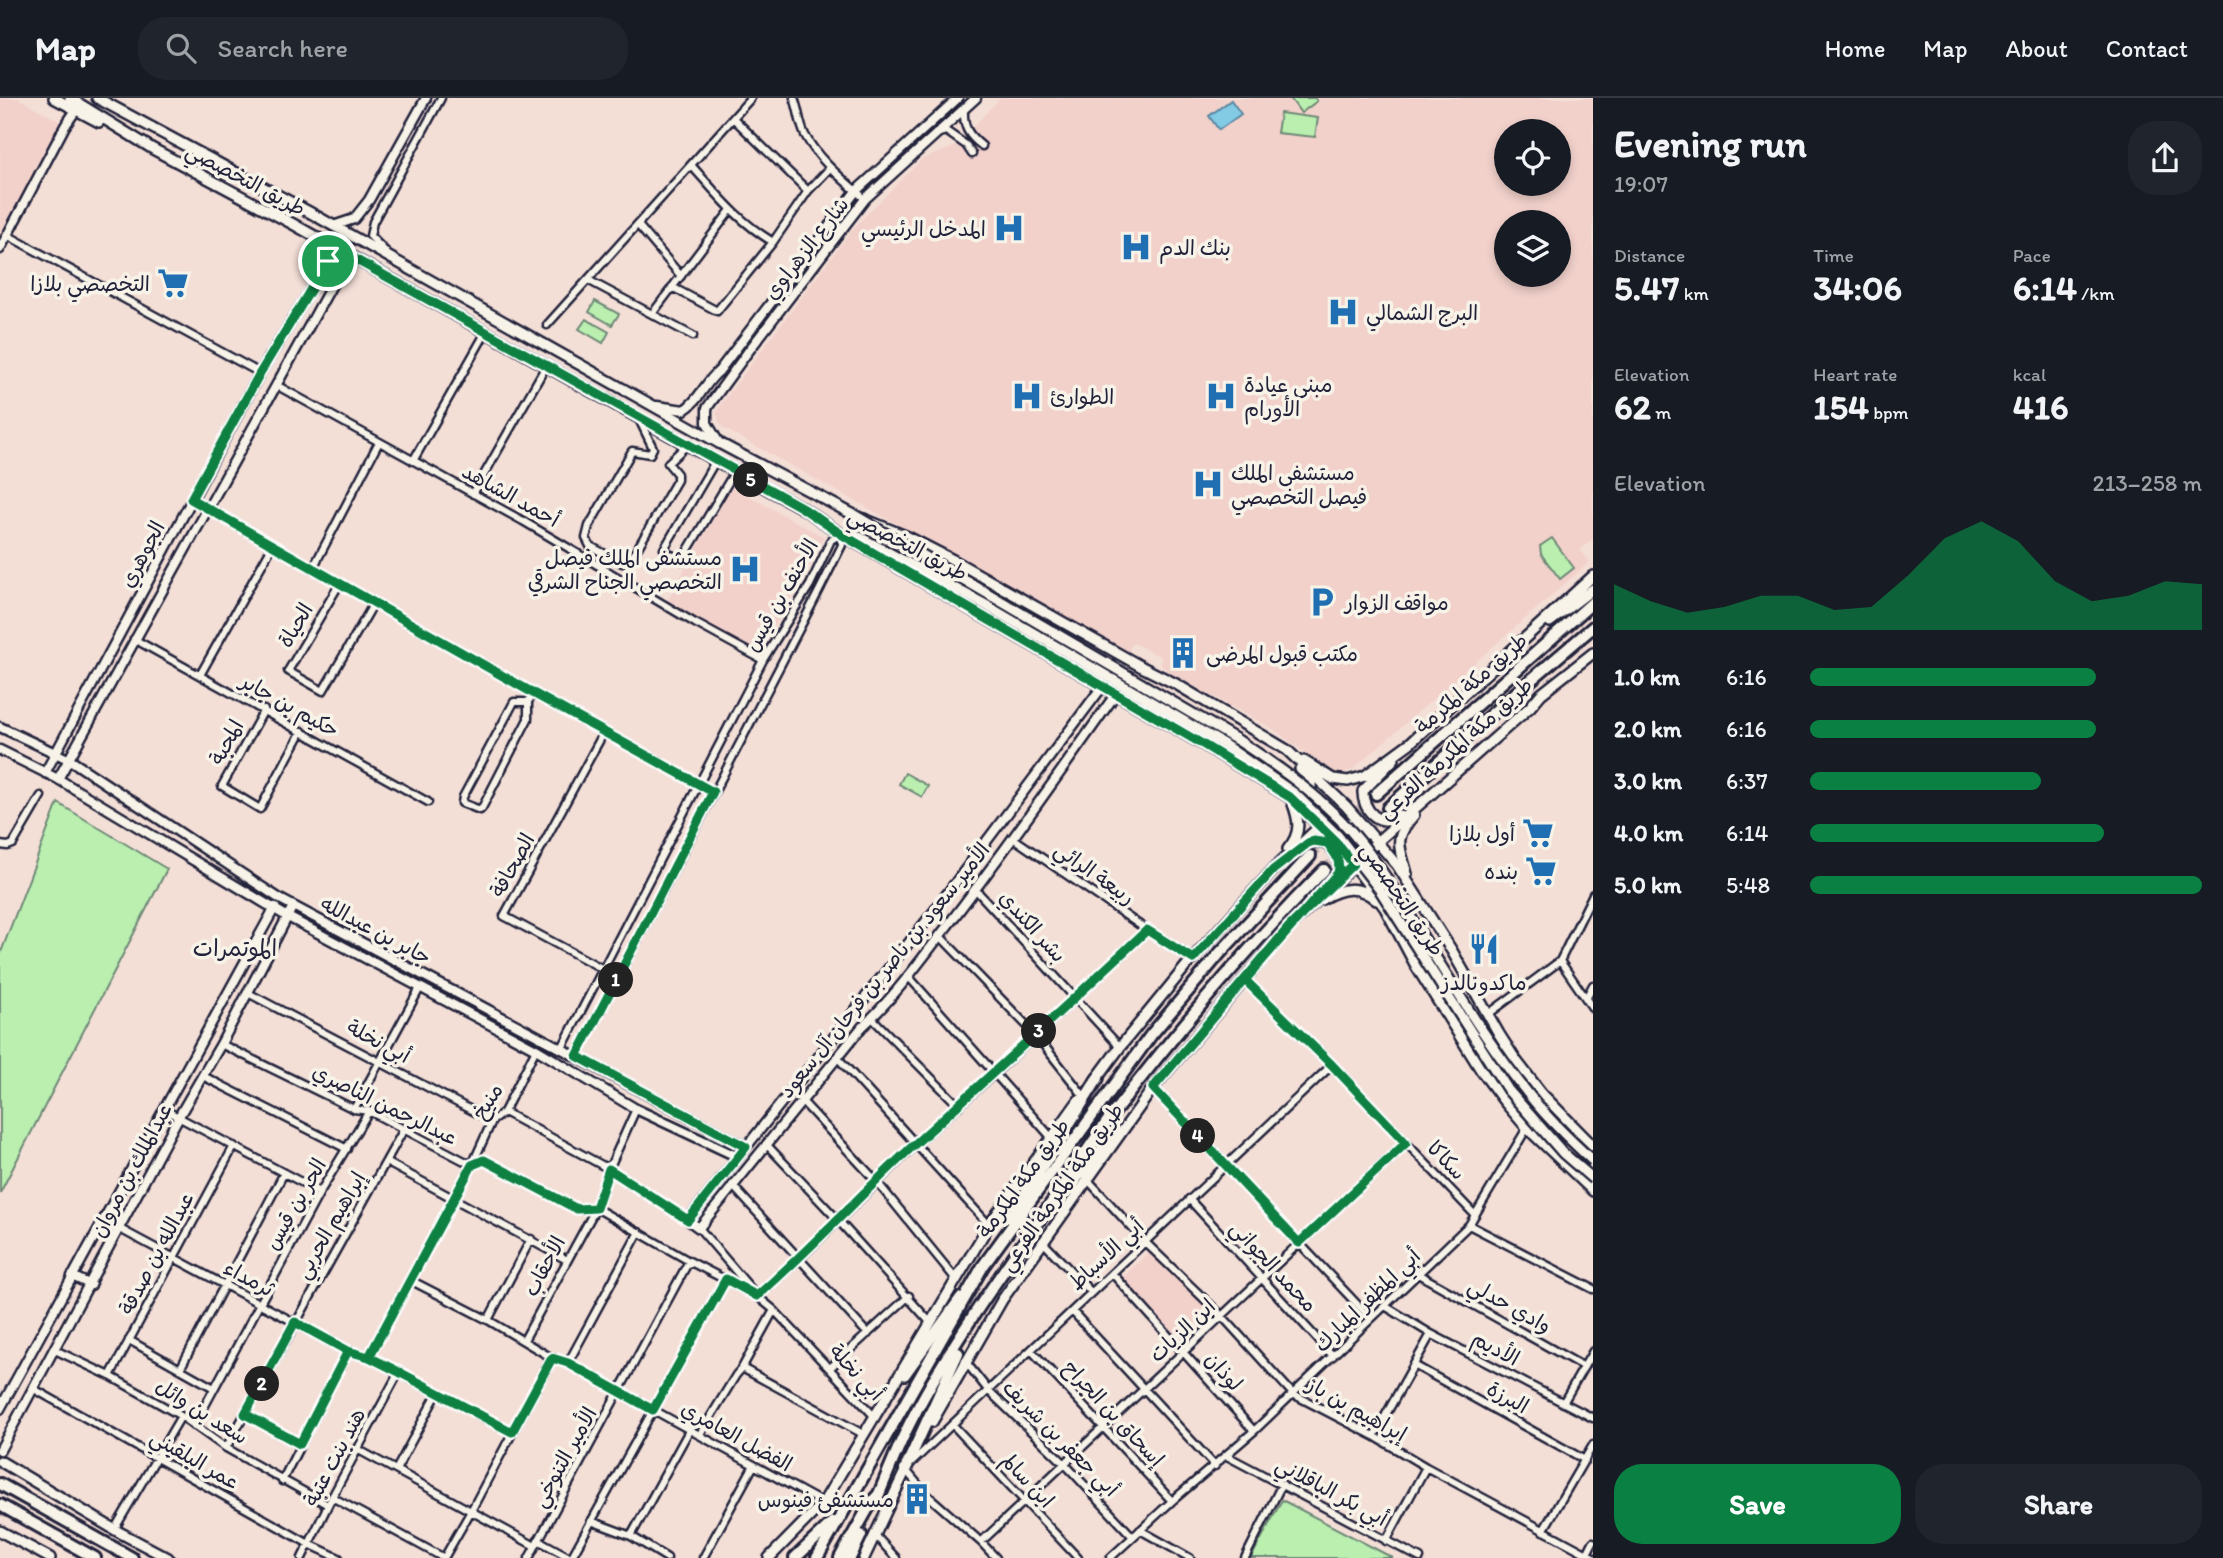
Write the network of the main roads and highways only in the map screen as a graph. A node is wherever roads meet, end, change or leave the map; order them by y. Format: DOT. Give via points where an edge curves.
graph roads {
  1 [pos="54,98"];
  2 [pos="70,98"];
  3 [pos="97,98"];
  4 [pos="153,149"];
  5 [pos="801,507"];
  6 [pos="854,515"];
  7 [pos="1593,576"];
  8 [pos="1593,589"];
  9 [pos="1593,602"];
  10 [pos="1593,627"];
  11 [pos="1593,647"];
  12 [pos="1593,653"];
  13 [pos="1495,665"];
  14 [pos="1541,694"];
  15 [pos="1410,743"];
  16 [pos="1287,750"];
  17 [pos="1440,784"];
  18 [pos="1376,794"];
  19 [pos="1291,798"];
  20 [pos="1388,808"];
  21 [pos="1320,825"];
  22 [pos="1378,841"];
  23 [pos="1310,856"];
  24 [pos="1353,864"];
  25 [pos="1273,870"];
  26 [pos="1324,870"];
  27 [pos="1410,885"];
  28 [pos="1311,905"];
  29 [pos="1385,908"];
  30 [pos="1098,1078"];
  31 [pos="1153,1088"];
  32 [pos="1593,1146"];
  33 [pos="1593,1161"];
  34 [pos="1593,1179"];
  35 [pos="1593,1191"];
  36 [pos="1019,1248"];
  37 [pos="983,1266"];
  38 [pos="989,1291"];
  39 [pos="876,1415"];
  40 [pos="0,1461"];
  41 [pos="905,1469"];
  42 [pos="0,1484"];
  43 [pos="879,1494"];
  44 [pos="3,1507"];
  45 [pos="840,1515"];
  46 [pos="0,1531"];
  47 [pos="50,1558"];
  48 [pos="96,1558"];
  49 [pos="132,1558"];
  50 [pos="168,1558"];
  51 [pos="769,1558"];
  52 [pos="795,1558"];
  53 [pos="817,1558"];
  54 [pos="840,1558"];
  55 [pos="850,1558"];
  56 [pos="864,1558"];
  1 -- 4 [label="main road"];
  2 -- 4 [label="main road, طريق التخصصي"];
  3 -- 6 [label="main road, طريق التخصصي"];
  4 -- 5 [label="main road, طريق التخصصي"];
  5 -- 19 [label="main road"];
  5 -- 34 [label="main road, طريق التخصصي, bridge" via="982,603 1223,744 1295,794 1338,836 1380,890 1508,1090 1563,1153"];
  6 -- 16 [label="main road" via="953,560"];
  6 -- 33 [label="main road, طريق التخصصي, bridge" via="1239,741 1330,809 1384,873 1516,1077 1552,1122"];
  7 -- 13 [label="main road, طريق مكة المكرمة الفرعي"];
  8 -- 13 [label="main road"];
  9 -- 18 [label="highway, طريق مكة المكرمة"];
  10 -- 20 [label="highway, طريق مكة المكرمة"];
  11 -- 14 [label="main road"];
  12 -- 14 [label="main road, طريق مكة المكرمة الفرعي"];
  13 -- 15 [label="main road, طريق مكة المكرمة الفرعي"];
  14 -- 17 [label="main road, طريق مكة المكرمة الفرعي"];
  15 -- 16 [label="main road, طريق مكة المكرمة الفرعي" via="1364,776 1348,780 1333,779"];
  15 -- 17 [label="main road" via="1363,791 1367,810 1383,821 1392,820"];
  16 -- 19 [label="main road" via="1311,784 1307,794"];
  16 -- 22 [label="main road"];
  17 -- 22 [label="main road, طريق مكة المكرمة الفرعي"];
  17 -- 27 [label="main road" via="1398,838"];
  19 -- 21 [label="main road"];
  19 -- 25 [label="main road" via="1300,828"];
  21 -- 22 [label="main road" via="1349,823"];
  21 -- 24 [label="main road"];
  21 -- 25 [label="main road"];
  22 -- 24 [label="main road, طريق مكة المكرمة الفرعي"];
  22 -- 27 [label="main road"];
  23 -- 37 [label="highway, طريق مكة المكرمة" via="1150,1035"];
  24 -- 28 [label="main road, طريق مكة المكرمة الفرعي"];
  24 -- 29 [label="main road"];
  25 -- 28 [label="main road" via="1308,843 1327,843 1340,865"];
  25 -- 30 [label="main road, طريق مكة المكرمة الفرعي" via="1193,959"];
  26 -- 36 [label="highway, طريق مكة المكرمة" via="1162,1051"];
  27 -- 32 [label="main road" via="1515,1059"];
  28 -- 29 [label="main road" via="1332,893 1355,888"];
  28 -- 31 [label="main road, طريق مكة المكرمة الفرعي"];
  29 -- 35 [label="main road" via="1481,1069 1527,1128"];
  30 -- 37 [label="highway"];
  30 -- 39 [label="main road, طريق مكة المكرمة الفرعي" via="989,1225"];
  31 -- 36 [label="main road"];
  31 -- 41 [label="main road, طريق مكة المكرمة الفرعي" via="1002,1300"];
  36 -- 38 [label="highway, طريق مكة المكرمة"];
  37 -- 39 [label="main road"];
  37 -- 45 [label="highway, طريق مكة المكرمة"];
  38 -- 41 [label="highway"];
  38 -- 43 [label="highway, طريق مكة المكرمة" via="930,1386"];
  39 -- 51 [label="main road, طريق مكة المكرمة الفرعي" via="823,1503"];
  40 -- 50 [label="main road"];
  41 -- 56 [label="main road, طريق مكة المكرمة الفرعي"];
  42 -- 49 [label="highway"];
  43 -- 54 [label="highway, طريق مكة المكرمة"];
  43 -- 55 [label="highway"];
  44 -- 48 [label="highway"];
  45 -- 52 [label="highway"];
  45 -- 53 [label="highway, طريق مكة المكرمة"];
  46 -- 47 [label="main road"];
}
